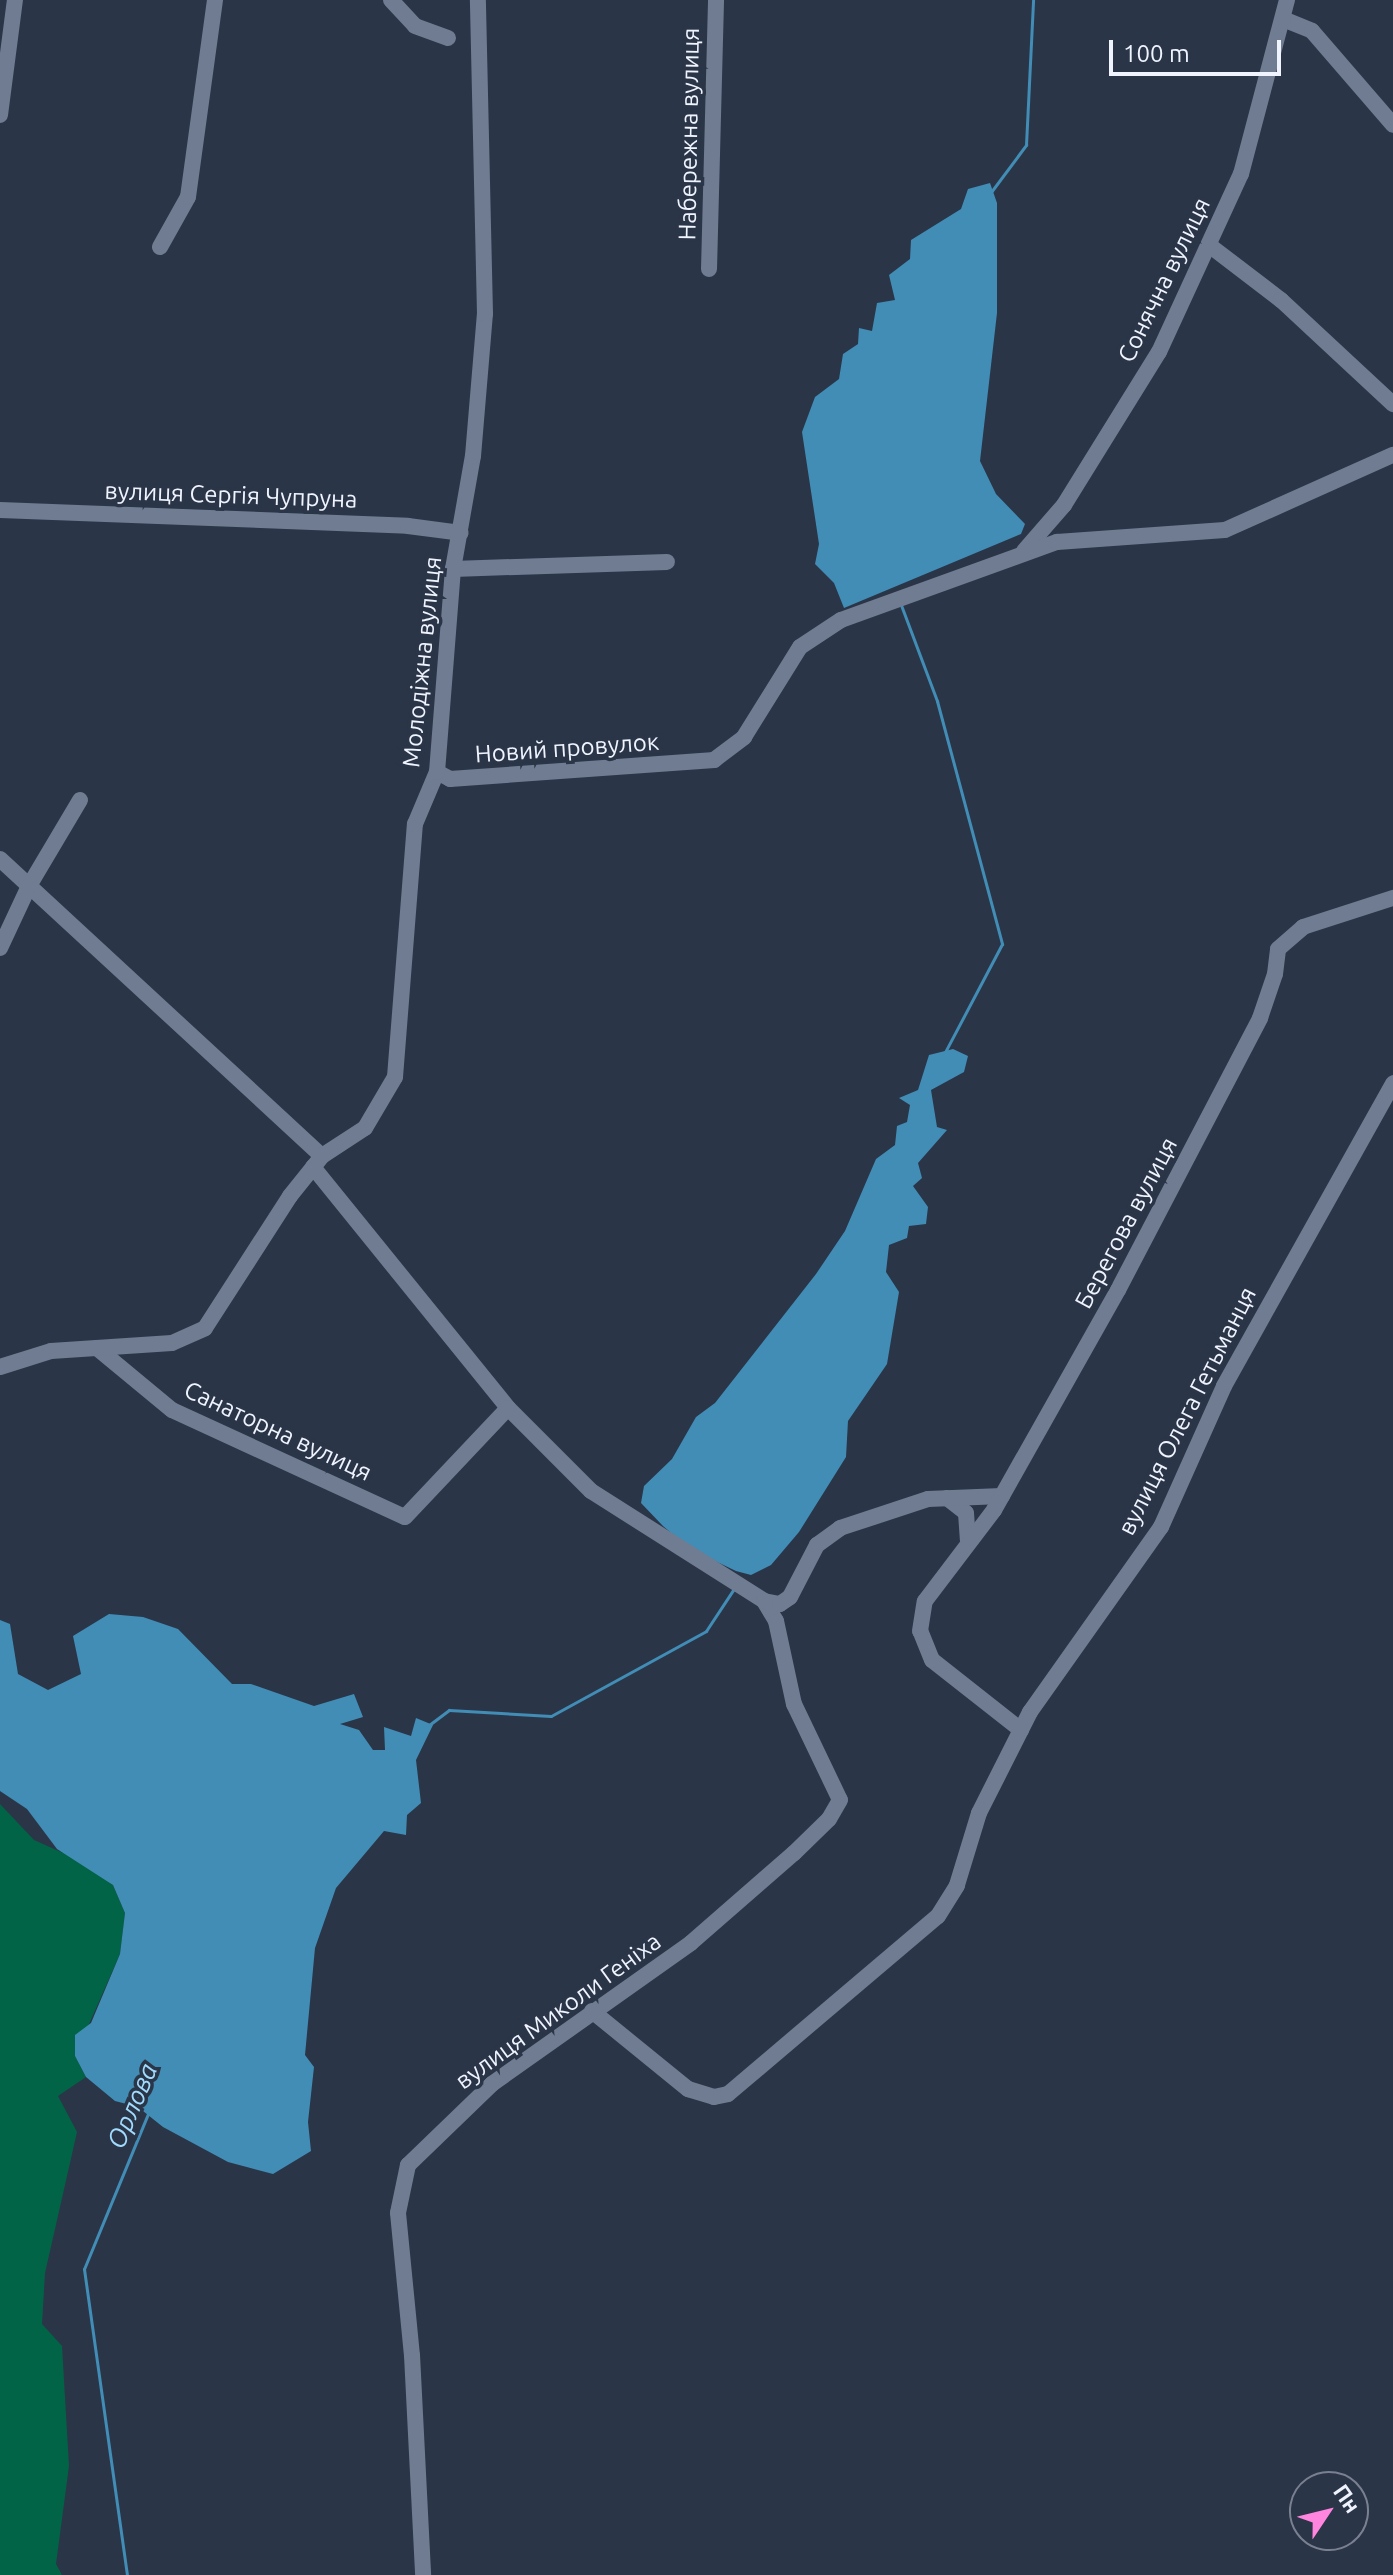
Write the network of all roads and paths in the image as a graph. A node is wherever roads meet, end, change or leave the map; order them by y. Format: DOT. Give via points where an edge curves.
graph roads {
  1 [pos="15,0"];
  2 [pos="215,0"];
  3 [pos="391,0"];
  4 [pos="716,0"];
  5 [pos="1287,0"];
  6 [pos="480,3"];
  7 [pos="1283,19"];
  8 [pos="448,38"];
  9 [pos="0,115"];
  10 [pos="1393,125"];
  11 [pos="1209,245"];
  12 [pos="160,247"];
  13 [pos="709,269"];
  14 [pos="1393,404"];
  15 [pos="1393,455"];
  16 [pos="0,510"];
  17 [pos="461,533"];
  18 [pos="1024,551"];
  19 [pos="667,562"];
  20 [pos="453,569"];
  21 [pos="437,772"];
  22 [pos="80,800"];
  23 [pos="0,859"];
  24 [pos="29,886"];
  25 [pos="1393,898"];
  26 [pos="0,948"];
  27 [pos="1393,1083"];
  28 [pos="318,1162"];
  29 [pos="97,1348"];
  30 [pos="0,1367"];
  31 [pos="508,1408"];
  32 [pos="1002,1496"];
  33 [pos="947,1498"];
  34 [pos="967,1542"];
  35 [pos="764,1601"];
  36 [pos="1021,1730"];
  37 [pos="592,2011"];
  38 [pos="423,2575"];
  1 -- 9 [label="street"];
  2 -- 12 [label="street" via="188,197"];
  3 -- 8 [label="street" via="415,26"];
  4 -- 13 [label="street, Набережна вулиця"];
  5 -- 7 [label="street, Сонячна вулиця"];
  6 -- 17 [label="street, Молодіжна вулиця" via="485,314"];
  7 -- 10 [label="street" via="1312,31"];
  7 -- 11 [label="street, Сонячна вулиця" via="1241,174"];
  11 -- 14 [label="street" via="1281,300"];
  11 -- 18 [label="street, Сонячна вулиця" via="1129,403 1064,505"];
  15 -- 18 [label="street" via="1225,530 1057,542"];
  16 -- 17 [label="street, вулиця Сергія Чупруна" via="408,526"];
  17 -- 20 [label="street, Молодіжна вулиця"];
  18 -- 21 [label="street, Новий провулок" via="826,627 790,660 744,737 726,754 702,763 450,779"];
  19 -- 20 [label="street"];
  20 -- 21 [label="street, Молодіжна вулиця"];
  21 -- 28 [label="street, Молодіжна вулиця" via="415,824 395,1077 365,1128"];
  22 -- 24 [label="street"];
  23 -- 24 [label="street"];
  24 -- 26 [label="street"];
  24 -- 28 [label="street"];
  25 -- 32 [label="street, Берегова вулиця" via="1303,927 1278,949 1260,1018"];
  27 -- 36 [label="street, вулиця Олега Гетьманця" via="1231,1373 1161,1527"];
  28 -- 29 [label="street, Молодіжна вулиця" via="205,1328 172,1343"];
  28 -- 31 [label="street"];
  29 -- 30 [label="street" via="51,1351"];
  29 -- 31 [label="street, Санаторна вулиця" via="172,1410 405,1517"];
  31 -- 35 [label="street" via="591,1491"];
  32 -- 33 [label="street"];
  32 -- 34 [label="street, Берегова вулиця"];
  33 -- 34 [label="street" via="966,1513"];
  33 -- 35 [label="street" via="905,1505 840,1528 817,1545 790,1597 775,1605"];
  34 -- 36 [label="street, Берегова вулиця" via="934,1586 921,1616 924,1646 939,1668"];
  35 -- 37 [label="street, вулиця Миколи Геніха" via="776,1621 794,1704 840,1800 833,1814 691,1943"];
  36 -- 37 [label="street, вулиця Олега Гетьманця" via="979,1813 957,1885 938,1916 728,2094 700,2096 688,2089"];
  37 -- 38 [label="street, вулиця Миколи Геніха" via="492,2084 418,2151 401,2180 398,2213 412,2355"];
}
